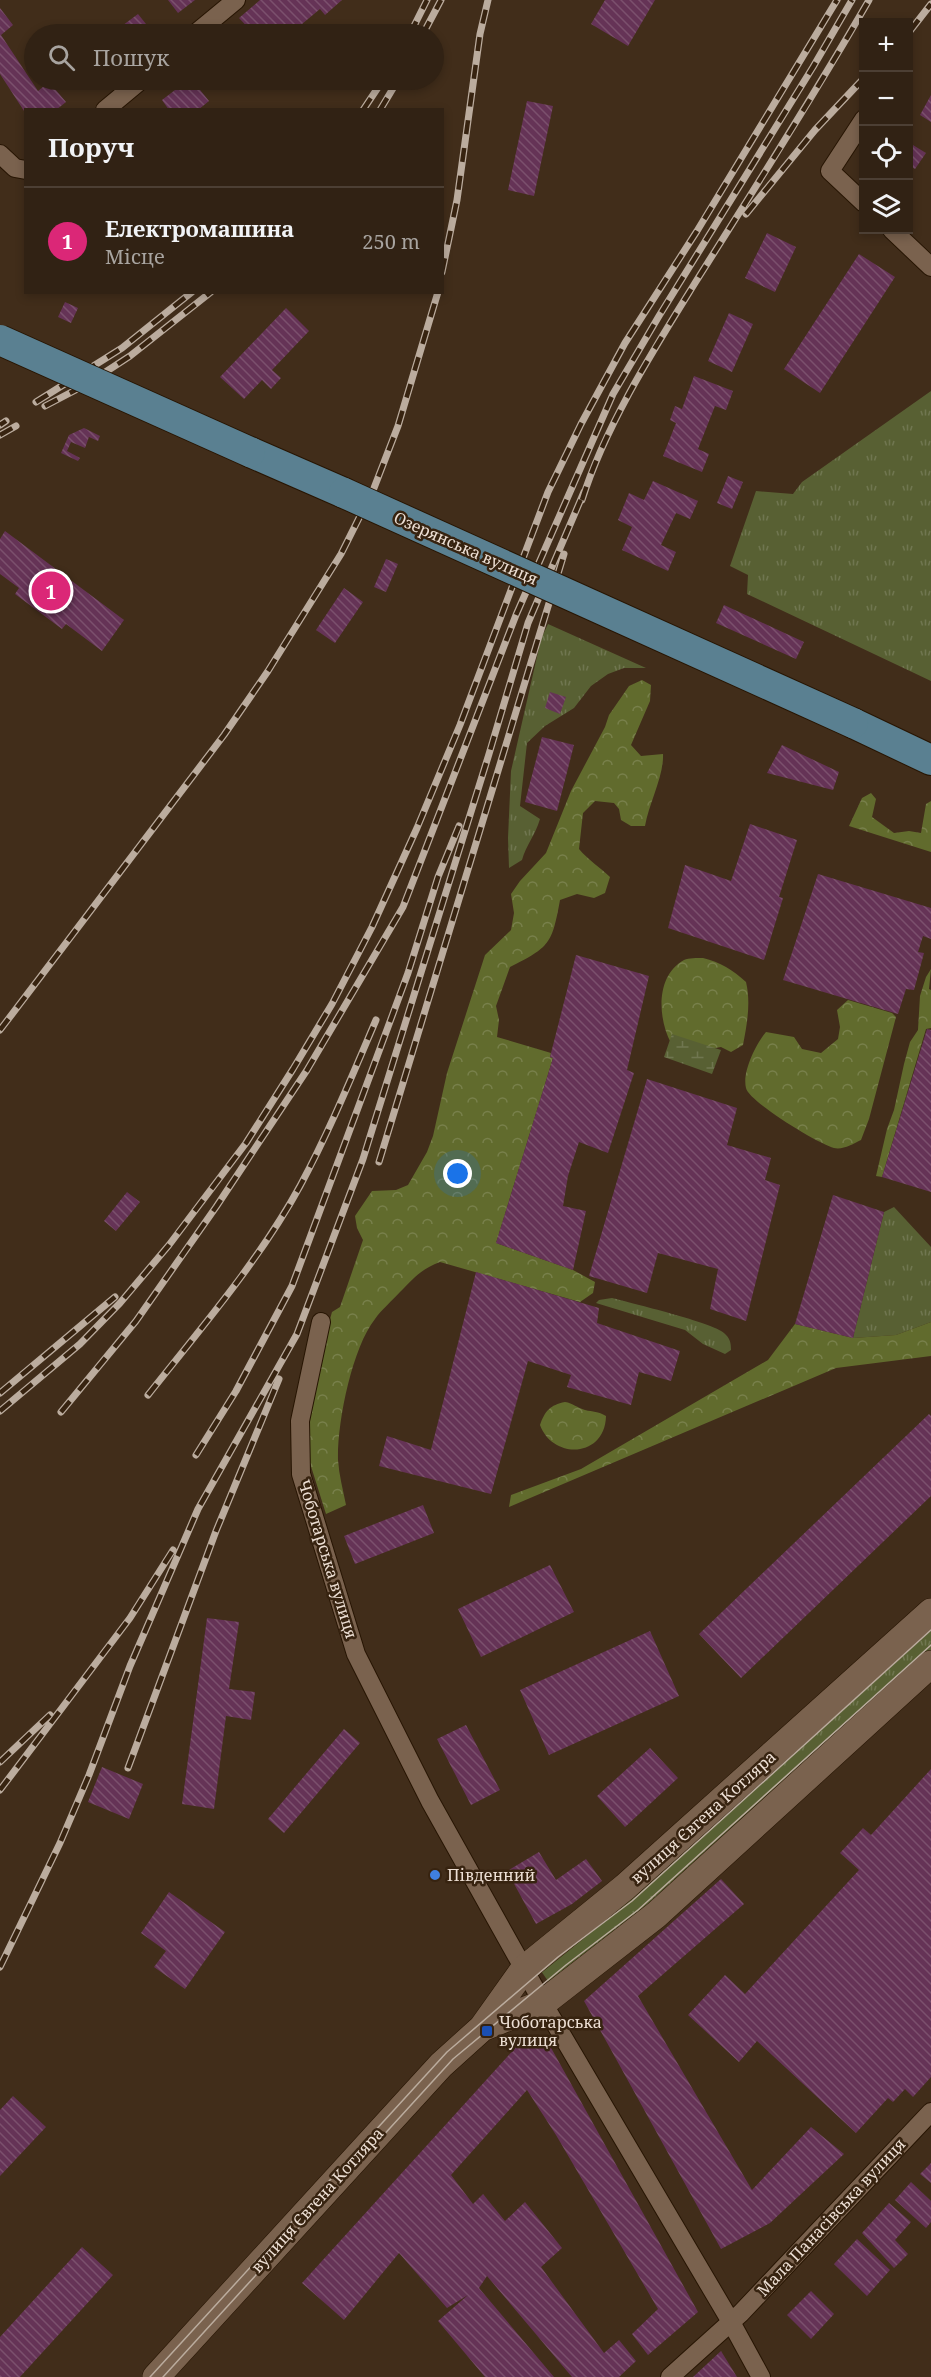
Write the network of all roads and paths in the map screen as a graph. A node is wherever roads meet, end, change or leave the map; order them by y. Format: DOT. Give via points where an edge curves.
graph roads {
  1 [pos="236,0"];
  2 [pos="207,24"];
  3 [pos="129,90"];
  4 [pos="107,108"];
  5 [pos="859,126"];
  6 [pos="0,154"];
  7 [pos="24,170"];
  8 [pos="859,197"];
  9 [pos="896,234"];
  10 [pos="931,267"];
  11 [pos="0,340"];
  12 [pos="931,760"];
  13 [pos="321,1322"];
  14 [pos="931,1612"];
  15 [pos="931,1664"];
  16 [pos="524,1969"];
  17 [pos="543,2003"];
  18 [pos="482,2028"];
  19 [pos="931,2112"];
  20 [pos="731,2322"];
  21 [pos="156,2377"];
  22 [pos="670,2377"];
  23 [pos="760,2377"];
  1 -- 2 [label="street"];
  3 -- 4 [label="street"];
  5 -- 8 [label="street" via="830,171"];
  6 -- 7 [label="street" via="15,168"];
  9 -- 10 [label="street"];
  11 -- 12 [label="main road, Озерянська вулиця, bridge"];
  13 -- 16 [label="street, Чоботарська вулиця" via="300,1421 301,1474 356,1654 429,1801"];
  14 -- 16 [label="main road, вулиця Євгена Котляра" via="626,1887"];
  15 -- 17 [label="main road, вулиця Євгена Котляра" via="656,1915"];
  16 -- 17 [label="street, Чоботарська вулиця"];
  16 -- 18 [label="main road, вулиця Євгена Котляра"];
  17 -- 18 [label="main road, вулиця Євгена Котляра"];
  17 -- 20 [label="street, Чоботарська вулиця"];
  18 -- 21 [label="main road, вулиця Євгена Котляра" via="449,2056"];
  19 -- 20 [label="street, Мала Панасівська вулиця"];
  20 -- 22 [label="street, Мала Панасівська вулиця"];
  20 -- 23 [label="street, Чоботарська вулиця"];
}
